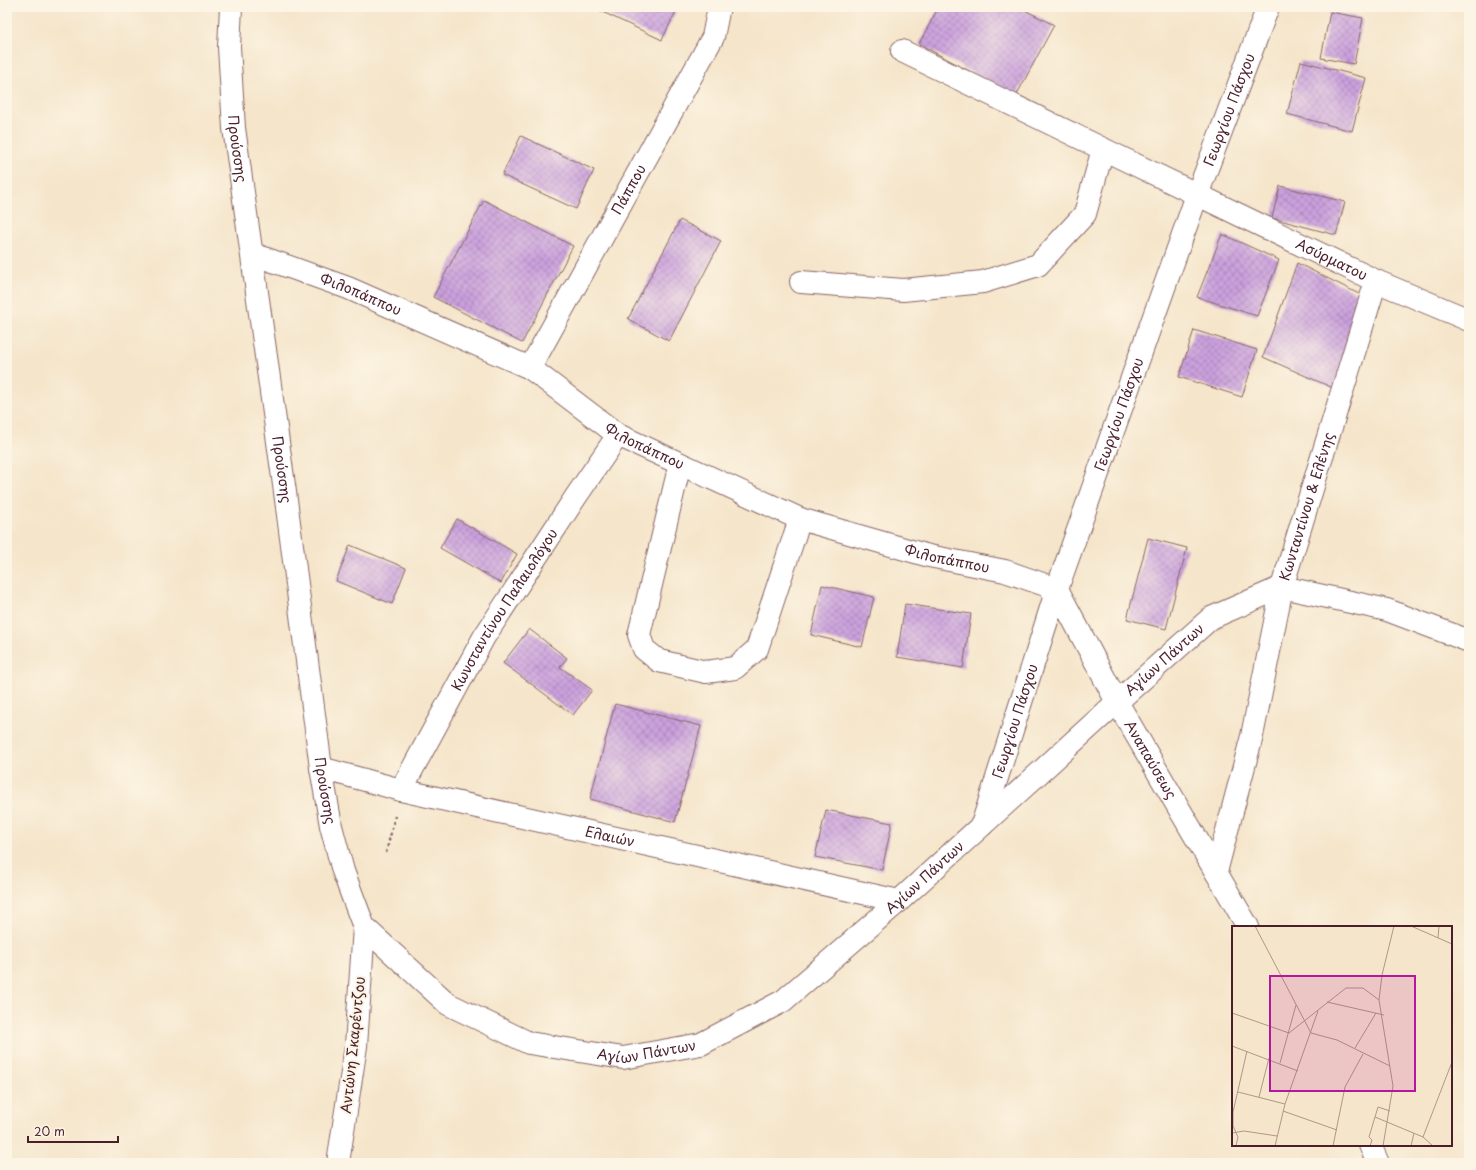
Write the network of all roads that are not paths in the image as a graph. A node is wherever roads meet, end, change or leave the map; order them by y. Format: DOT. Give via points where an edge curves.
graph roads {
  1 [pos="232,7"];
  2 [pos="719,7"];
  3 [pos="1268,7"];
  4 [pos="902,51"];
  5 [pos="1103,149"];
  6 [pos="1197,195"];
  7 [pos="253,254"];
  8 [pos="1376,281"];
  9 [pos="801,282"];
  10 [pos="1469,320"];
  11 [pos="530,368"];
  12 [pos="618,435"];
  13 [pos="680,464"];
  14 [pos="800,519"];
  15 [pos="1282,587"];
  16 [pos="1057,589"];
  17 [pos="1469,641"];
  18 [pos="1117,702"];
  19 [pos="320,768"];
  20 [pos="401,790"];
  21 [pos="982,825"];
  22 [pos="1216,872"];
  23 [pos="900,901"];
  24 [pos="1247,926"];
  25 [pos="364,927"];
  26 [pos="1370,1146"];
  27 [pos="338,1163"];
  28 [pos="1378,1163"];
  1 -- 7 [label="street, Προύσσης" via="228,47 234,128"];
  2 -- 11 [label="street, Πάππου" via="713,37"];
  3 -- 6 [label="street, Γεωργίου Πάσχου"];
  4 -- 5 [label="street, Ασύρματου"];
  5 -- 6 [label="street, Ασύρματου"];
  5 -- 9 [label="street" via="1085,214 1038,265 983,282 903,290"];
  6 -- 8 [label="street, Ασύρματου"];
  6 -- 16 [label="street, Γεωργίου Πάσχου"];
  7 -- 11 [label="street, Φιλοπάππου" via="348,288"];
  7 -- 19 [label="street, Προύσσης"];
  8 -- 10 [label="street, Ασύρματου"];
  8 -- 15 [label="street, Κωνταντίνου & Ελένης"];
  11 -- 12 [label="street, Φιλοπάππου"];
  12 -- 13 [label="street, Φιλοπάππου"];
  12 -- 20 [label="street, Κωνσταντίνου Παλαιολόγου" via="484,637"];
  13 -- 14 [label="street, Φιλοπάππου"];
  13 -- 14 [label="street" via="639,635 644,649 659,661 706,672 735,668 757,649"];
  14 -- 16 [label="street, Φιλοπάππου" via="929,556 1005,571"];
  15 -- 17 [label="street" via="1387,610"];
  15 -- 18 [label="street, Αγίων Πάντων" via="1211,618"];
  15 -- 22 [label="street, Κωνταντίνου & Ελένης" via="1252,736"];
  16 -- 18 [label="street, Αναπαύσεως"];
  16 -- 21 [label="street, Γεωργίου Πάσχου"];
  18 -- 21 [label="street, Αγίων Πάντων"];
  18 -- 22 [label="street, Αναπαύσεως"];
  19 -- 20 [label="street, Ελαιών"];
  19 -- 25 [label="street, Προύσσης" via="343,871"];
  20 -- 23 [label="street, Ελαιών"];
  21 -- 23 [label="street, Αγίων Πάντων"];
  22 -- 24 [label="street, Αναπαύσεως"];
  23 -- 25 [label="street, Αγίων Πάντων" via="783,1001 701,1044 623,1058 528,1043 448,1004"];
  25 -- 27 [label="street, Αντώνη Σκαρέντζου" via="356,1046"];
  26 -- 28 [label="street"];
}
